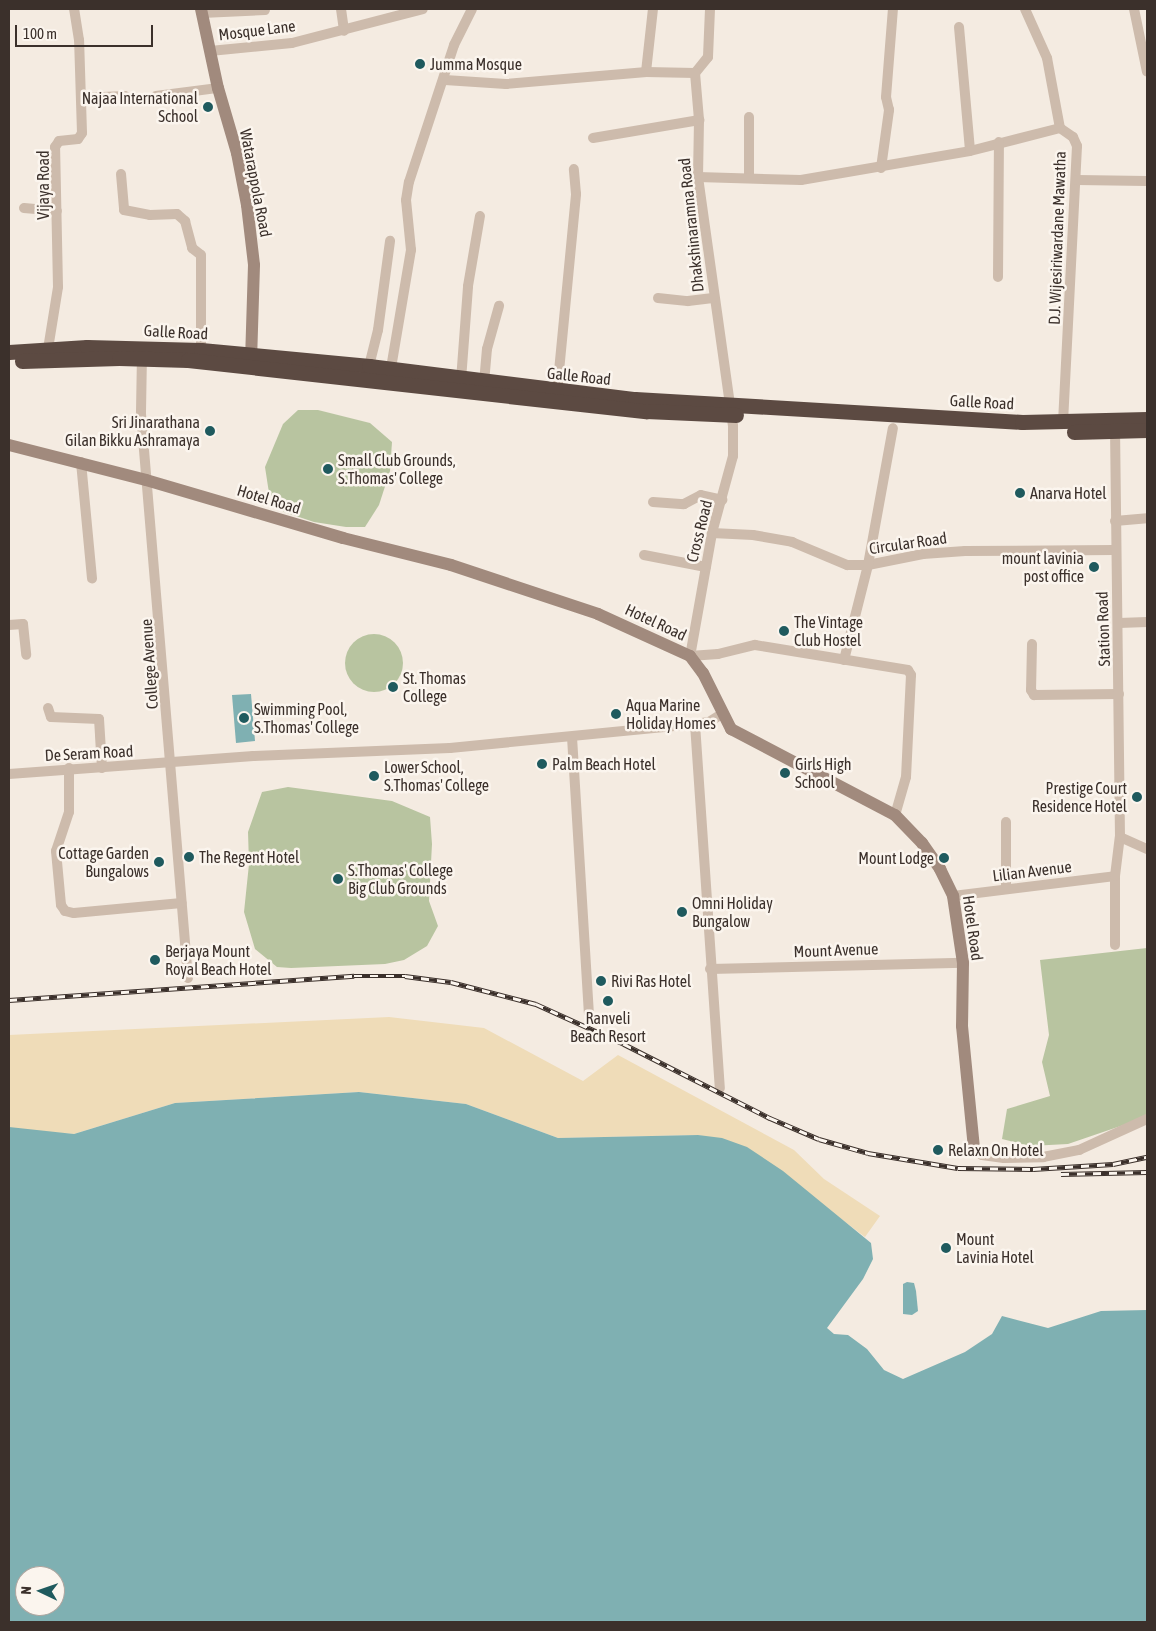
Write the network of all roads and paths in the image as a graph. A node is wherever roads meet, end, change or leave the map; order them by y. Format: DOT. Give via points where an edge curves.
graph roads {
  1 [pos="74,9"];
  2 [pos="341,9"];
  3 [pos="423,9"];
  4 [pos="472,9"];
  5 [pos="652,9"];
  6 [pos="710,9"];
  7 [pos="893,9"];
  8 [pos="1025,9"];
  9 [pos="1134,9"];
  10 [pos="266,10"];
  11 [pos="201,11"];
  12 [pos="960,27"];
  13 [pos="344,31"];
  14 [pos="210,51"];
  15 [pos="646,72"];
  16 [pos="1147,72"];
  17 [pos="695,73"];
  18 [pos="445,80"];
  19 [pos="218,88"];
  20 [pos="125,96"];
  21 [pos="156,96"];
  22 [pos="81,98"];
  23 [pos="749,117"];
  24 [pos="698,120"];
  25 [pos="1060,128"];
  26 [pos="593,138"];
  27 [pos="1000,142"];
  28 [pos="970,151"];
  29 [pos="881,168"];
  30 [pos="574,169"];
  31 [pos="121,174"];
  32 [pos="698,177"];
  33 [pos="749,178"];
  34 [pos="1077,180"];
  35 [pos="1147,181"];
  36 [pos="24,208"];
  37 [pos="57,211"];
  38 [pos="480,216"];
  39 [pos="390,241"];
  40 [pos="998,277"];
  41 [pos="658,298"];
  42 [pos="713,298"];
  43 [pos="499,306"];
  44 [pos="48,349"];
  45 [pos="201,350"];
  46 [pos="9,352"];
  47 [pos="142,353"];
  48 [pos="252,360"];
  49 [pos="9,362"];
  50 [pos="369,366"];
  51 [pos="390,376"];
  52 [pos="461,380"];
  53 [pos="484,383"];
  54 [pos="557,392"];
  55 [pos="730,409"];
  56 [pos="1147,419"];
  57 [pos="1063,422"];
  58 [pos="1115,427"];
  59 [pos="893,428"];
  60 [pos="1147,430"];
  61 [pos="9,444"];
  62 [pos="81,462"];
  63 [pos="146,480"];
  64 [pos="722,500"];
  65 [pos="653,502"];
  66 [pos="1147,518"];
  67 [pos="1115,521"];
  68 [pos="712,533"];
  69 [pos="1114,550"];
  70 [pos="644,555"];
  71 [pos="868,565"];
  72 [pos="706,567"];
  73 [pos="92,578"];
  74 [pos="1147,622"];
  75 [pos="1119,623"];
  76 [pos="9,625"];
  77 [pos="1032,644"];
  78 [pos="26,655"];
  79 [pos="690,656"];
  80 [pos="844,660"];
  81 [pos="1119,694"];
  82 [pos="48,708"];
  83 [pos="722,714"];
  84 [pos="695,724"];
  85 [pos="572,737"];
  86 [pos="171,762"];
  87 [pos="69,768"];
  88 [pos="102,768"];
  89 [pos="9,774"];
  90 [pos="895,815"];
  91 [pos="1006,822"];
  92 [pos="1120,837"];
  93 [pos="1147,849"];
  94 [pos="1115,876"];
  95 [pos="1006,889"];
  96 [pos="953,896"];
  97 [pos="182,903"];
  98 [pos="1114,944"];
  99 [pos="963,963"];
  100 [pos="710,969"];
  101 [pos="188,978"];
  102 [pos="589,1012"];
  103 [pos="720,1088"];
  104 [pos="1147,1119"];
  105 [pos="974,1149"];
  1 -- 22 [label="street, Vijaya Road" via="79,40"];
  2 -- 13 [label="street"];
  3 -- 13 [label="street, Mosque Lane"];
  4 -- 18 [label="street" via="454,45"];
  5 -- 15 [label="street"];
  6 -- 17 [label="street" via="708,57"];
  7 -- 29 [label="street" via="886,96 889,110"];
  8 -- 25 [label="street, D.J. Wijesiriwardane Mawatha" via="1047,58"];
  9 -- 16 [label="street"];
  10 -- 11 [label="street"];
  11 -- 14 [label="street, Watarappola Road"];
  12 -- 28 [label="street"];
  13 -- 14 [label="street, Mosque Lane" via="292,43"];
  14 -- 19 [label="street, Watarappola Road"];
  15 -- 17 [label="street"];
  15 -- 18 [label="street" via="506,84"];
  17 -- 24 [label="street, Dhakshinaramna Road"];
  18 -- 51 [label="street" via="409,182 406,200 411,250"];
  19 -- 21 [label="street"];
  19 -- 48 [label="street, Watarappola Road" via="238,152 247,205 254,265"];
  20 -- 22 [label="street"];
  22 -- 37 [label="street, Vijaya Road" via="82,133 78,139 59,141 55,147"];
  23 -- 33 [label="street"];
  24 -- 26 [label="street"];
  24 -- 32 [label="street, Dhakshinaramna Road"];
  25 -- 27 [label="street"];
  25 -- 34 [label="street, D.J. Wijesiriwardane Mawatha" via="1073,137 1077,146"];
  27 -- 28 [label="street"];
  27 -- 40 [label="street"];
  28 -- 29 [label="street"];
  29 -- 33 [label="street" via="801,180"];
  30 -- 54 [label="street" via="576,194"];
  31 -- 45 [label="street" via="124,210 150,215 177,214 185,221 192,248 201,255"];
  32 -- 33 [label="street"];
  32 -- 42 [label="street, Dhakshinaramna Road"];
  34 -- 35 [label="street"];
  34 -- 57 [label="street, D.J. Wijesiriwardane Mawatha"];
  36 -- 37 [label="street"];
  37 -- 44 [label="street, Vijaya Road" via="58,287"];
  38 -- 52 [label="street" via="468,286"];
  39 -- 50 [label="street" via="378,330"];
  41 -- 42 [label="street" via="688,301"];
  42 -- 55 [label="street, Dhakshinaramna Road"];
  43 -- 53 [label="street" via="487,349"];
  44 -- 46 [label="highway, Galle Road"];
  44 -- 47 [label="highway, Galle Road"];
  45 -- 47 [label="highway, Galle Road"];
  45 -- 48 [label="highway, Galle Road"];
  47 -- 48 [label="highway, Galle Road"];
  47 -- 49 [label="highway, Galle Road"];
  47 -- 63 [label="street, College Avenue"];
  48 -- 50 [label="highway, Galle Road"];
  48 -- 51 [label="highway, Galle Road"];
  50 -- 51 [label="highway, Galle Road"];
  51 -- 52 [label="highway, Galle Road"];
  51 -- 55 [label="highway, Galle Road" via="646,411"];
  52 -- 53 [label="highway, Galle Road"];
  53 -- 54 [label="highway, Galle Road"];
  54 -- 55 [label="highway, Galle Road"];
  55 -- 57 [label="highway, Galle Road"];
  55 -- 58 [label="highway, Galle Road" via="1026,431"];
  55 -- 64 [label="street, Cross Road" via="733,456"];
  56 -- 58 [label="highway, Galle Road"];
  57 -- 58 [label="highway, Galle Road"];
  58 -- 60 [label="highway, Galle Road"];
  58 -- 67 [label="street, Station Road"];
  59 -- 71 [label="street"];
  61 -- 62 [label="street, Hotel Road"];
  62 -- 63 [label="street, Hotel Road"];
  62 -- 73 [label="street"];
  63 -- 79 [label="street, Hotel Road" via="342,538 451,565 598,614"];
  63 -- 86 [label="street, College Avenue"];
  64 -- 65 [label="street" via="701,495 684,504"];
  64 -- 68 [label="street, Cross Road"];
  66 -- 67 [label="street"];
  67 -- 69 [label="street, Station Road"];
  68 -- 71 [label="street, Circular Road" via="774,538 792,542 833,562"];
  68 -- 72 [label="street, Cross Road"];
  69 -- 71 [label="street, Circular Road" via="965,550"];
  69 -- 75 [label="street, Station Road"];
  70 -- 72 [label="street"];
  71 -- 80 [label="street"];
  72 -- 79 [label="street, Cross Road"];
  74 -- 75 [label="street"];
  75 -- 81 [label="street, Station Road"];
  76 -- 78 [label="street" via="23,624"];
  77 -- 81 [label="street" via="1031,690 1034,695"];
  79 -- 80 [label="street" via="718,654 754,645"];
  79 -- 83 [label="street, Hotel Road" via="703,673"];
  80 -- 90 [label="street" via="908,670 911,675 906,777"];
  81 -- 92 [label="street, Station Road"];
  82 -- 88 [label="street" via="51,717 97,717"];
  83 -- 84 [label="street, De Seram Road" via="709,722"];
  83 -- 90 [label="street, Hotel Road" via="736,732"];
  84 -- 85 [label="street, De Seram Road"];
  84 -- 100 [label="street"];
  85 -- 86 [label="street, De Seram Road" via="450,748"];
  85 -- 102 [label="street"];
  86 -- 88 [label="street, De Seram Road"];
  86 -- 97 [label="street, College Avenue"];
  87 -- 88 [label="street, De Seram Road"];
  87 -- 89 [label="street, De Seram Road"];
  87 -- 97 [label="street" via="69,812 56,851 61,905 65,910 74,913"];
  90 -- 96 [label="street, Hotel Road" via="922,843"];
  91 -- 95 [label="street"];
  92 -- 93 [label="street"];
  92 -- 94 [label="street, Station Road"];
  94 -- 95 [label="street, Lilian Avenue"];
  94 -- 98 [label="street, Station Road"];
  95 -- 96 [label="street, Lilian Avenue"];
  96 -- 99 [label="street, Hotel Road"];
  97 -- 101 [label="street, College Avenue"];
  99 -- 100 [label="street, Mount Avenue"];
  99 -- 105 [label="street, Hotel Road" via="962,1026"];
  100 -- 103 [label="street"];
  104 -- 105 [label="street" via="1079,1150 1043,1157 1004,1158 982,1155"];
}
